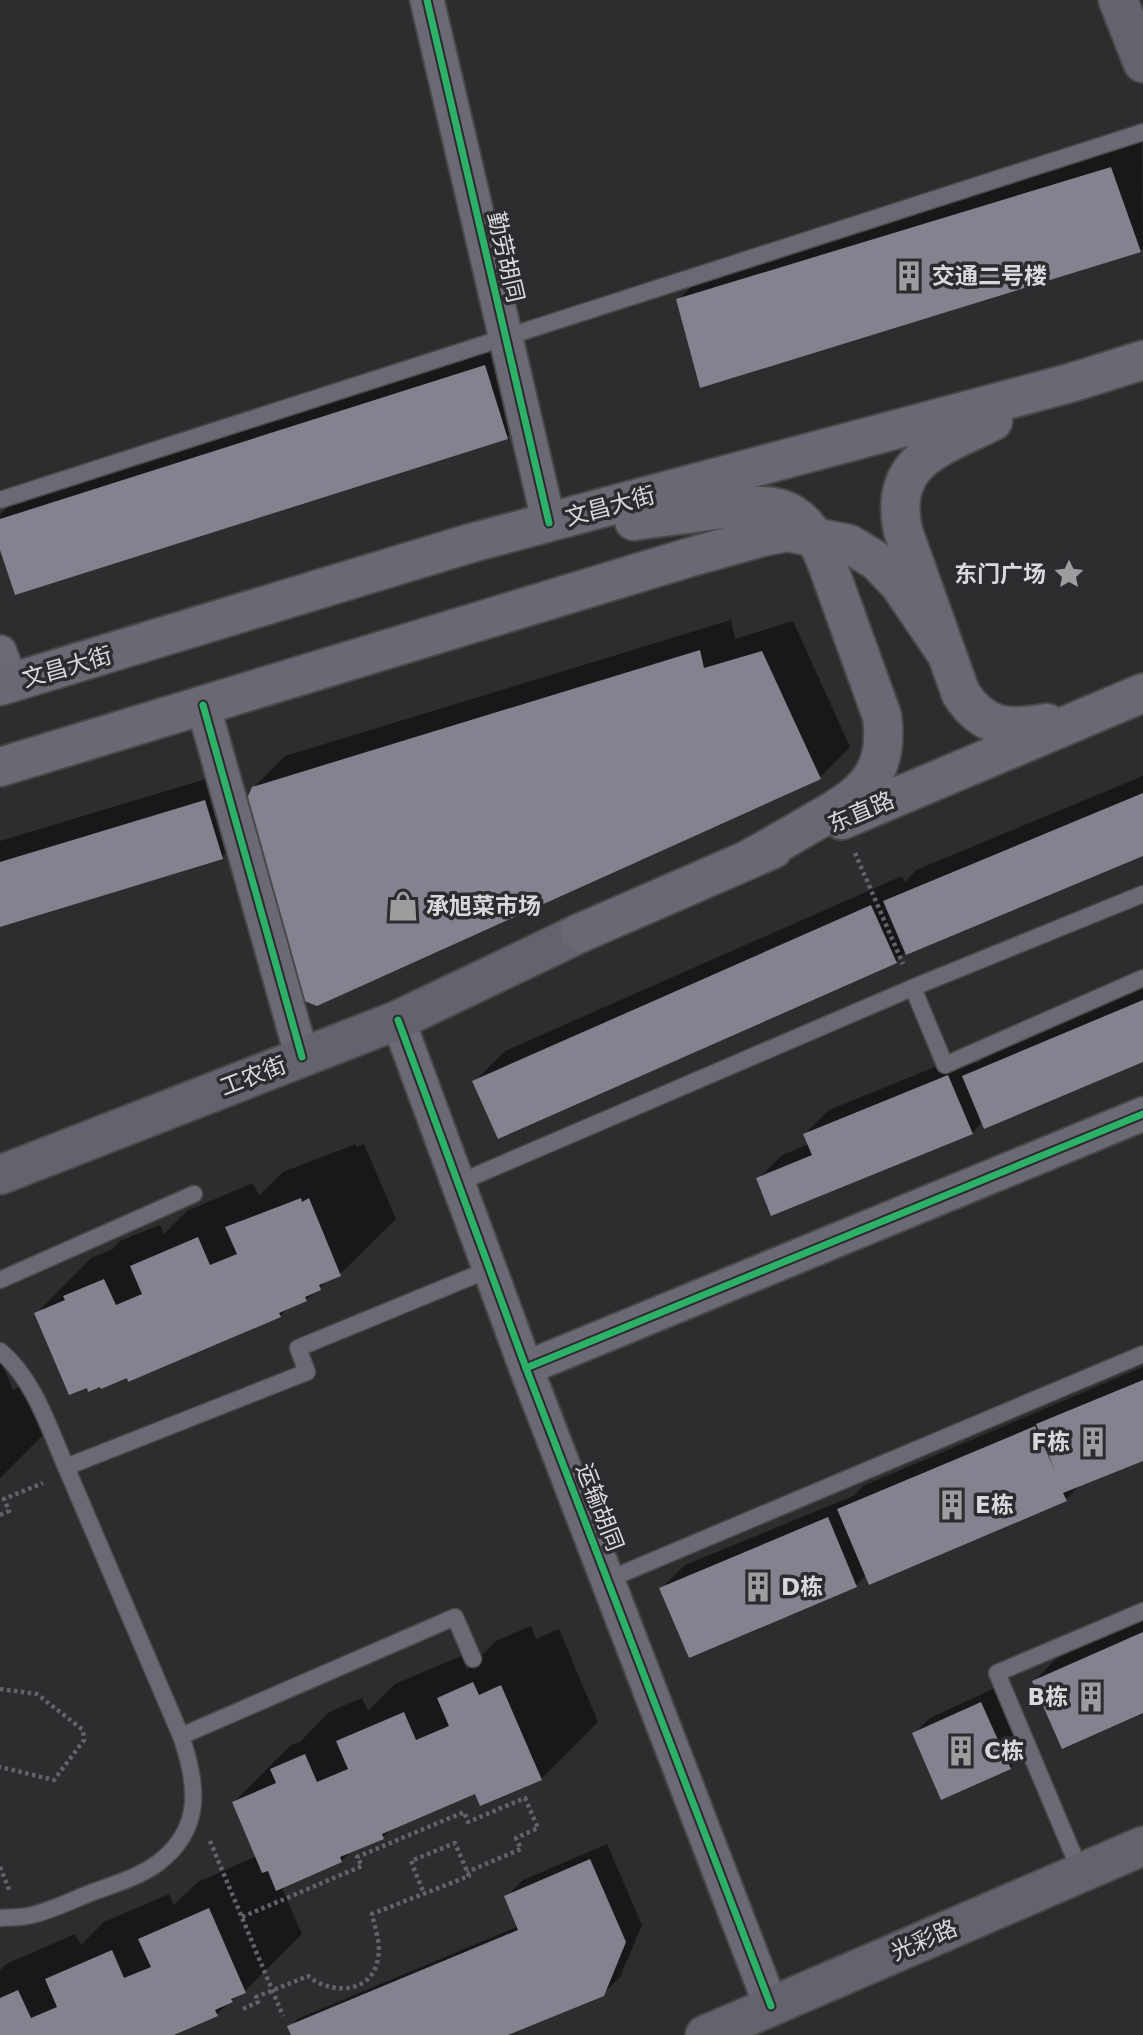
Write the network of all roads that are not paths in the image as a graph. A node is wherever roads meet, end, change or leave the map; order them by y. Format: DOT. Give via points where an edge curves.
graph roads {
  1 [pos="427,0"];
  2 [pos="1118,0"];
  3 [pos="1143,63"];
  4 [pos="1143,132"];
  5 [pos="506,339"];
  6 [pos="1143,360"];
  7 [pos="1070,383"];
  8 [pos="0,500"];
  9 [pos="549,523"];
  10 [pos="816,537"];
  11 [pos="471,543"];
  12 [pos="946,653"];
  13 [pos="4,674"];
  14 [pos="1143,693"];
  15 [pos="203,705"];
  16 [pos="1088,715"];
  17 [pos="0,767"];
  18 [pos="751,858"];
  19 [pos="1143,894"];
  20 [pos="580,933"];
  21 [pos="1143,978"];
  22 [pos="913,988"];
  23 [pos="398,1020"];
  24 [pos="302,1057"];
  25 [pos="1143,1114"];
  26 [pos="0,1175"];
  27 [pos="458,1183"];
  28 [pos="194,1194"];
  29 [pos="490,1269"];
  30 [pos="0,1280"];
  31 [pos="0,1351"];
  32 [pos="1143,1354"];
  33 [pos="526,1368"];
  34 [pos="67,1470"];
  35 [pos="607,1580"];
  36 [pos="1143,1611"];
  37 [pos="473,1659"];
  38 [pos="181,1737"];
  39 [pos="1143,1846"];
  40 [pos="1081,1873"];
  41 [pos="0,1918"];
  42 [pos="771,2006"];
  43 [pos="705,2035"];
  1 -- 5 [label="street, 勤劳胡同"];
  2 -- 3 [label="main road"];
  4 -- 5 [label="lane"];
  5 -- 8 [label="lane"];
  5 -- 9 [label="street, 勤劳胡同"];
  6 -- 7 [label="main road, 文昌大街"];
  7 -- 9 [label="main road, 文昌大街"];
  7 -- 12 [label="main road" via="924,456 905,480 898,510"];
  9 -- 11 [label="main road, 文昌大街"];
  10 -- 11 [label="main road" via="800,519 779,508 755,504"];
  10 -- 12 [label="main road" via="849,544 877,561 899,584"];
  10 -- 15 [label="main road" via="787,532 687,558"];
  10 -- 18 [label="main road" via="882,716 885,739 881,761 852,801"];
  11 -- 13 [label="main road, 文昌大街"];
  12 -- 16 [label="main road" via="961,694 985,720 1022,728"];
  14 -- 16 [label="main road, 东直路"];
  15 -- 17 [label="main road"];
  15 -- 24 [label="street"];
  16 -- 18 [label="main road, 东直路"];
  18 -- 20 [label="main road, 东直路"];
  19 -- 22 [label="lane"];
  20 -- 23 [label="main road, 工农街"];
  21 -- 22 [label="lane" via="945,1066"];
  22 -- 27 [label="lane"];
  23 -- 24 [label="main road, 工农街"];
  23 -- 27 [label="street, 运输胡同"];
  24 -- 26 [label="main road, 工农街"];
  25 -- 33 [label="street"];
  27 -- 29 [label="street, 运输胡同"];
  28 -- 30 [label="lane"];
  29 -- 33 [label="street, 运输胡同"];
  29 -- 34 [label="lane" via="298,1349 307,1371"];
  31 -- 34 [label="lane" via="18,1370 41,1409"];
  32 -- 35 [label="lane"];
  33 -- 35 [label="street, 运输胡同"];
  34 -- 38 [label="lane"];
  35 -- 42 [label="street, 运输胡同"];
  36 -- 40 [label="lane" via="997,1673"];
  37 -- 38 [label="lane" via="456,1618"];
  38 -- 41 [label="lane" via="195,1794 192,1817 177,1844 157,1864 131,1878 28,1916"];
  39 -- 40 [label="main road, 光彩路"];
  40 -- 42 [label="main road, 光彩路"];
  42 -- 43 [label="main road, 光彩路"];
}
